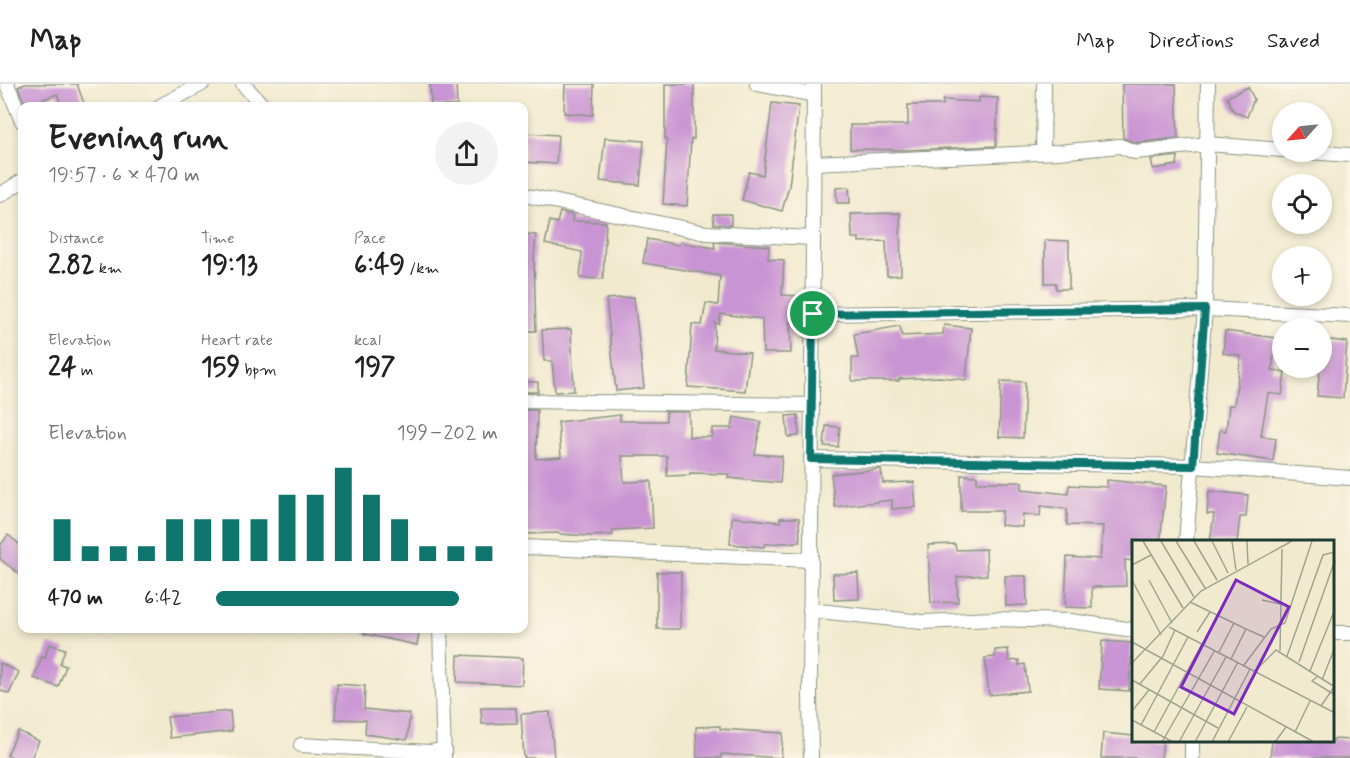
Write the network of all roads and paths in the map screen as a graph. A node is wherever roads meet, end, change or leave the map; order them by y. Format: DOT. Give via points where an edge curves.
graph roads {
  1 [pos="7,84"];
  2 [pos="202,84"];
  3 [pos="243,84"];
  4 [pos="757,84"];
  5 [pos="1044,84"];
  6 [pos="1208,84"];
  7 [pos="814,90"];
  8 [pos="168,102"];
  9 [pos="259,102"];
  10 [pos="18,111"];
  11 [pos="1208,144"];
  12 [pos="1272,149"];
  13 [pos="1043,152"];
  14 [pos="1332,154"];
  15 [pos="1350,155"];
  16 [pos="814,163"];
  17 [pos="18,184"];
  18 [pos="0,195"];
  19 [pos="528,196"];
  20 [pos="813,238"];
  21 [pos="1205,309"];
  22 [pos="813,314"];
  23 [pos="1350,316"];
  24 [pos="528,401"];
  25 [pos="812,405"];
  26 [pos="811,459"];
  27 [pos="1193,466"];
  28 [pos="1350,478"];
  29 [pos="1186,540"];
  30 [pos="528,547"];
  31 [pos="811,560"];
  32 [pos="810,610"];
  33 [pos="1132,630"];
  34 [pos="440,633"];
  35 [pos="301,745"];
  36 [pos="444,754"];
  37 [pos="811,758"];
  1 -- 10 [label="street"];
  2 -- 8 [label="street"];
  3 -- 9 [label="street"];
  4 -- 7 [label="street"];
  5 -- 13 [label="street"];
  6 -- 11 [label="street"];
  7 -- 16 [label="street"];
  11 -- 12 [label="street"];
  11 -- 13 [label="street" via="1135,152 1120,146"];
  11 -- 21 [label="street"];
  13 -- 16 [label="street"];
  14 -- 15 [label="street"];
  16 -- 20 [label="street"];
  17 -- 18 [label="street"];
  19 -- 20 [label="street" via="706,233"];
  20 -- 22 [label="street"];
  21 -- 22 [label="street"];
  21 -- 23 [label="street"];
  21 -- 27 [label="street"];
  22 -- 25 [label="street"];
  24 -- 25 [label="street"];
  25 -- 26 [label="street"];
  26 -- 27 [label="street"];
  26 -- 31 [label="street"];
  27 -- 28 [label="street"];
  27 -- 29 [label="street"];
  30 -- 31 [label="street"];
  31 -- 32 [label="street"];
  32 -- 33 [label="street" via="922,622 1071,621"];
  32 -- 37 [label="street"];
  34 -- 36 [label="street"];
  35 -- 36 [label="street"];
}
